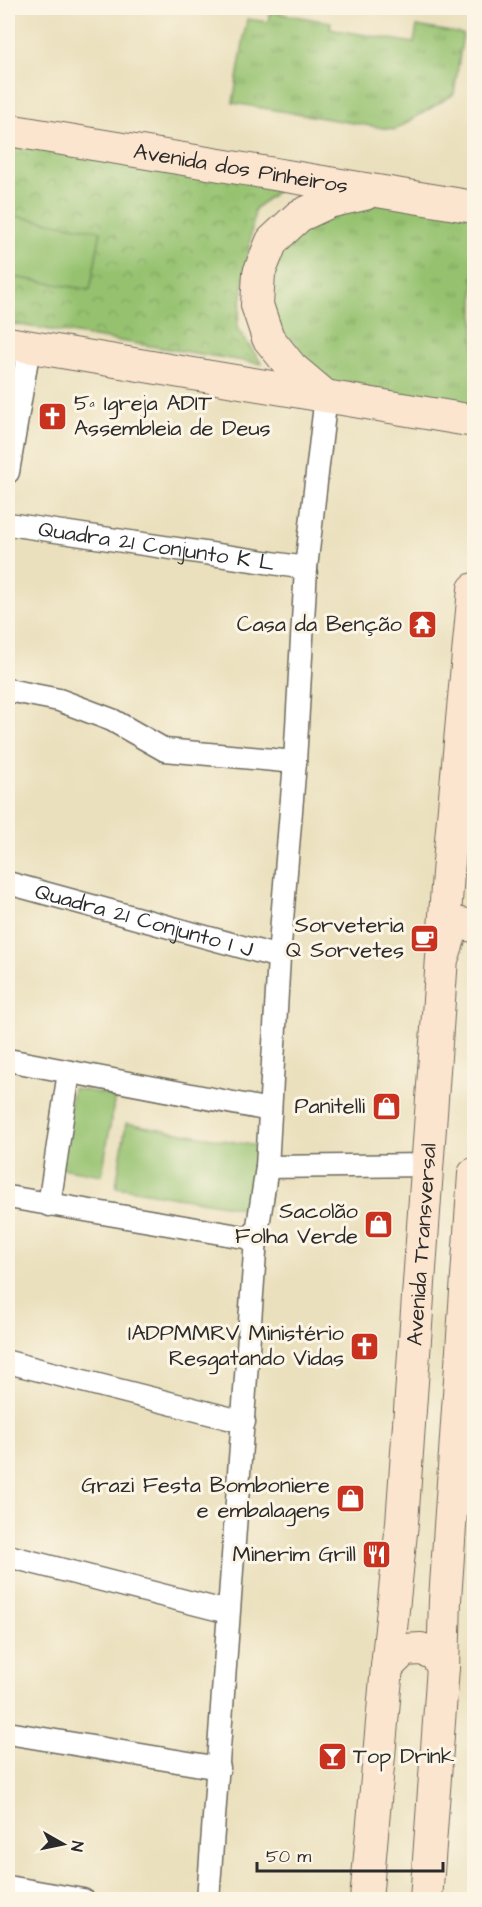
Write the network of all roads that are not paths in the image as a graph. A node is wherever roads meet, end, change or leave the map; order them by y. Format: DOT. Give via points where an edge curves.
graph roads {
  1 [pos="8,130"];
  2 [pos="378,191"];
  3 [pos="474,207"];
  4 [pos="18,345"];
  5 [pos="326,396"];
  6 [pos="474,422"];
  7 [pos="8,472"];
  8 [pos="8,524"];
  9 [pos="306,568"];
  10 [pos="474,589"];
  11 [pos="8,690"];
  12 [pos="295,762"];
  13 [pos="448,873"];
  14 [pos="8,883"];
  15 [pos="474,890"];
  16 [pos="474,926"];
  17 [pos="443,955"];
  18 [pos="279,957"];
  19 [pos="8,1060"];
  20 [pos="69,1072"];
  21 [pos="270,1110"];
  22 [pos="427,1165"];
  23 [pos="267,1167"];
  24 [pos="474,1174"];
  25 [pos="474,1180"];
  26 [pos="8,1197"];
  27 [pos="49,1204"];
  28 [pos="256,1239"];
  29 [pos="8,1362"];
  30 [pos="244,1422"];
  31 [pos="8,1556"];
  32 [pos="394,1597"];
  33 [pos="445,1600"];
  34 [pos="228,1612"];
  35 [pos="443,1666"];
  36 [pos="387,1667"];
  37 [pos="8,1733"];
  38 [pos="219,1768"];
  39 [pos="8,1887"];
  40 [pos="83,1899"];
  41 [pos="208,1899"];
  42 [pos="366,1899"];
  43 [pos="426,1899"];
  1 -- 2 [label="street, Avenida dos Pinheiros"];
  2 -- 3 [label="street, Avenida dos Pinheiros"];
  2 -- 5 [label="street" via="329,202 299,216 272,241 259,273 256,305 268,338 292,368"];
  4 -- 5 [label="street"];
  4 -- 7 [label="street"];
  5 -- 6 [label="street"];
  5 -- 9 [label="street"];
  8 -- 9 [label="street, Quadra 21 Conjunto K L"];
  9 -- 12 [label="street"];
  10 -- 13 [label="street, Avenida Transversal"];
  11 -- 12 [label="street" via="59,700 112,720 165,750"];
  12 -- 18 [label="street"];
  13 -- 15 [label="street" via="468,890"];
  13 -- 17 [label="street, Avenida Transversal"];
  14 -- 18 [label="street, Quadra 21 Conjunto I J"];
  16 -- 17 [label="street" via="462,924 452,929"];
  17 -- 22 [label="street, Avenida Transversal"];
  18 -- 21 [label="street"];
  19 -- 20 [label="street"];
  20 -- 21 [label="street"];
  20 -- 27 [label="street"];
  21 -- 23 [label="street"];
  22 -- 23 [label="street"];
  22 -- 32 [label="street, Avenida Transversal"];
  23 -- 28 [label="street"];
  24 -- 25 [label="street"];
  25 -- 33 [label="street"];
  26 -- 27 [label="street"];
  27 -- 28 [label="street"];
  28 -- 30 [label="street"];
  29 -- 30 [label="street"];
  30 -- 34 [label="street"];
  31 -- 34 [label="street"];
  32 -- 33 [label="street" via="426,1614"];
  32 -- 36 [label="street, Avenida Transversal"];
  33 -- 35 [label="street"];
  34 -- 38 [label="street"];
  35 -- 36 [label="street" via="435,1654 421,1649 404,1650"];
  35 -- 43 [label="street"];
  36 -- 42 [label="street, Avenida Transversal"];
  37 -- 38 [label="street"];
  38 -- 41 [label="street"];
  39 -- 40 [label="street"];
}
